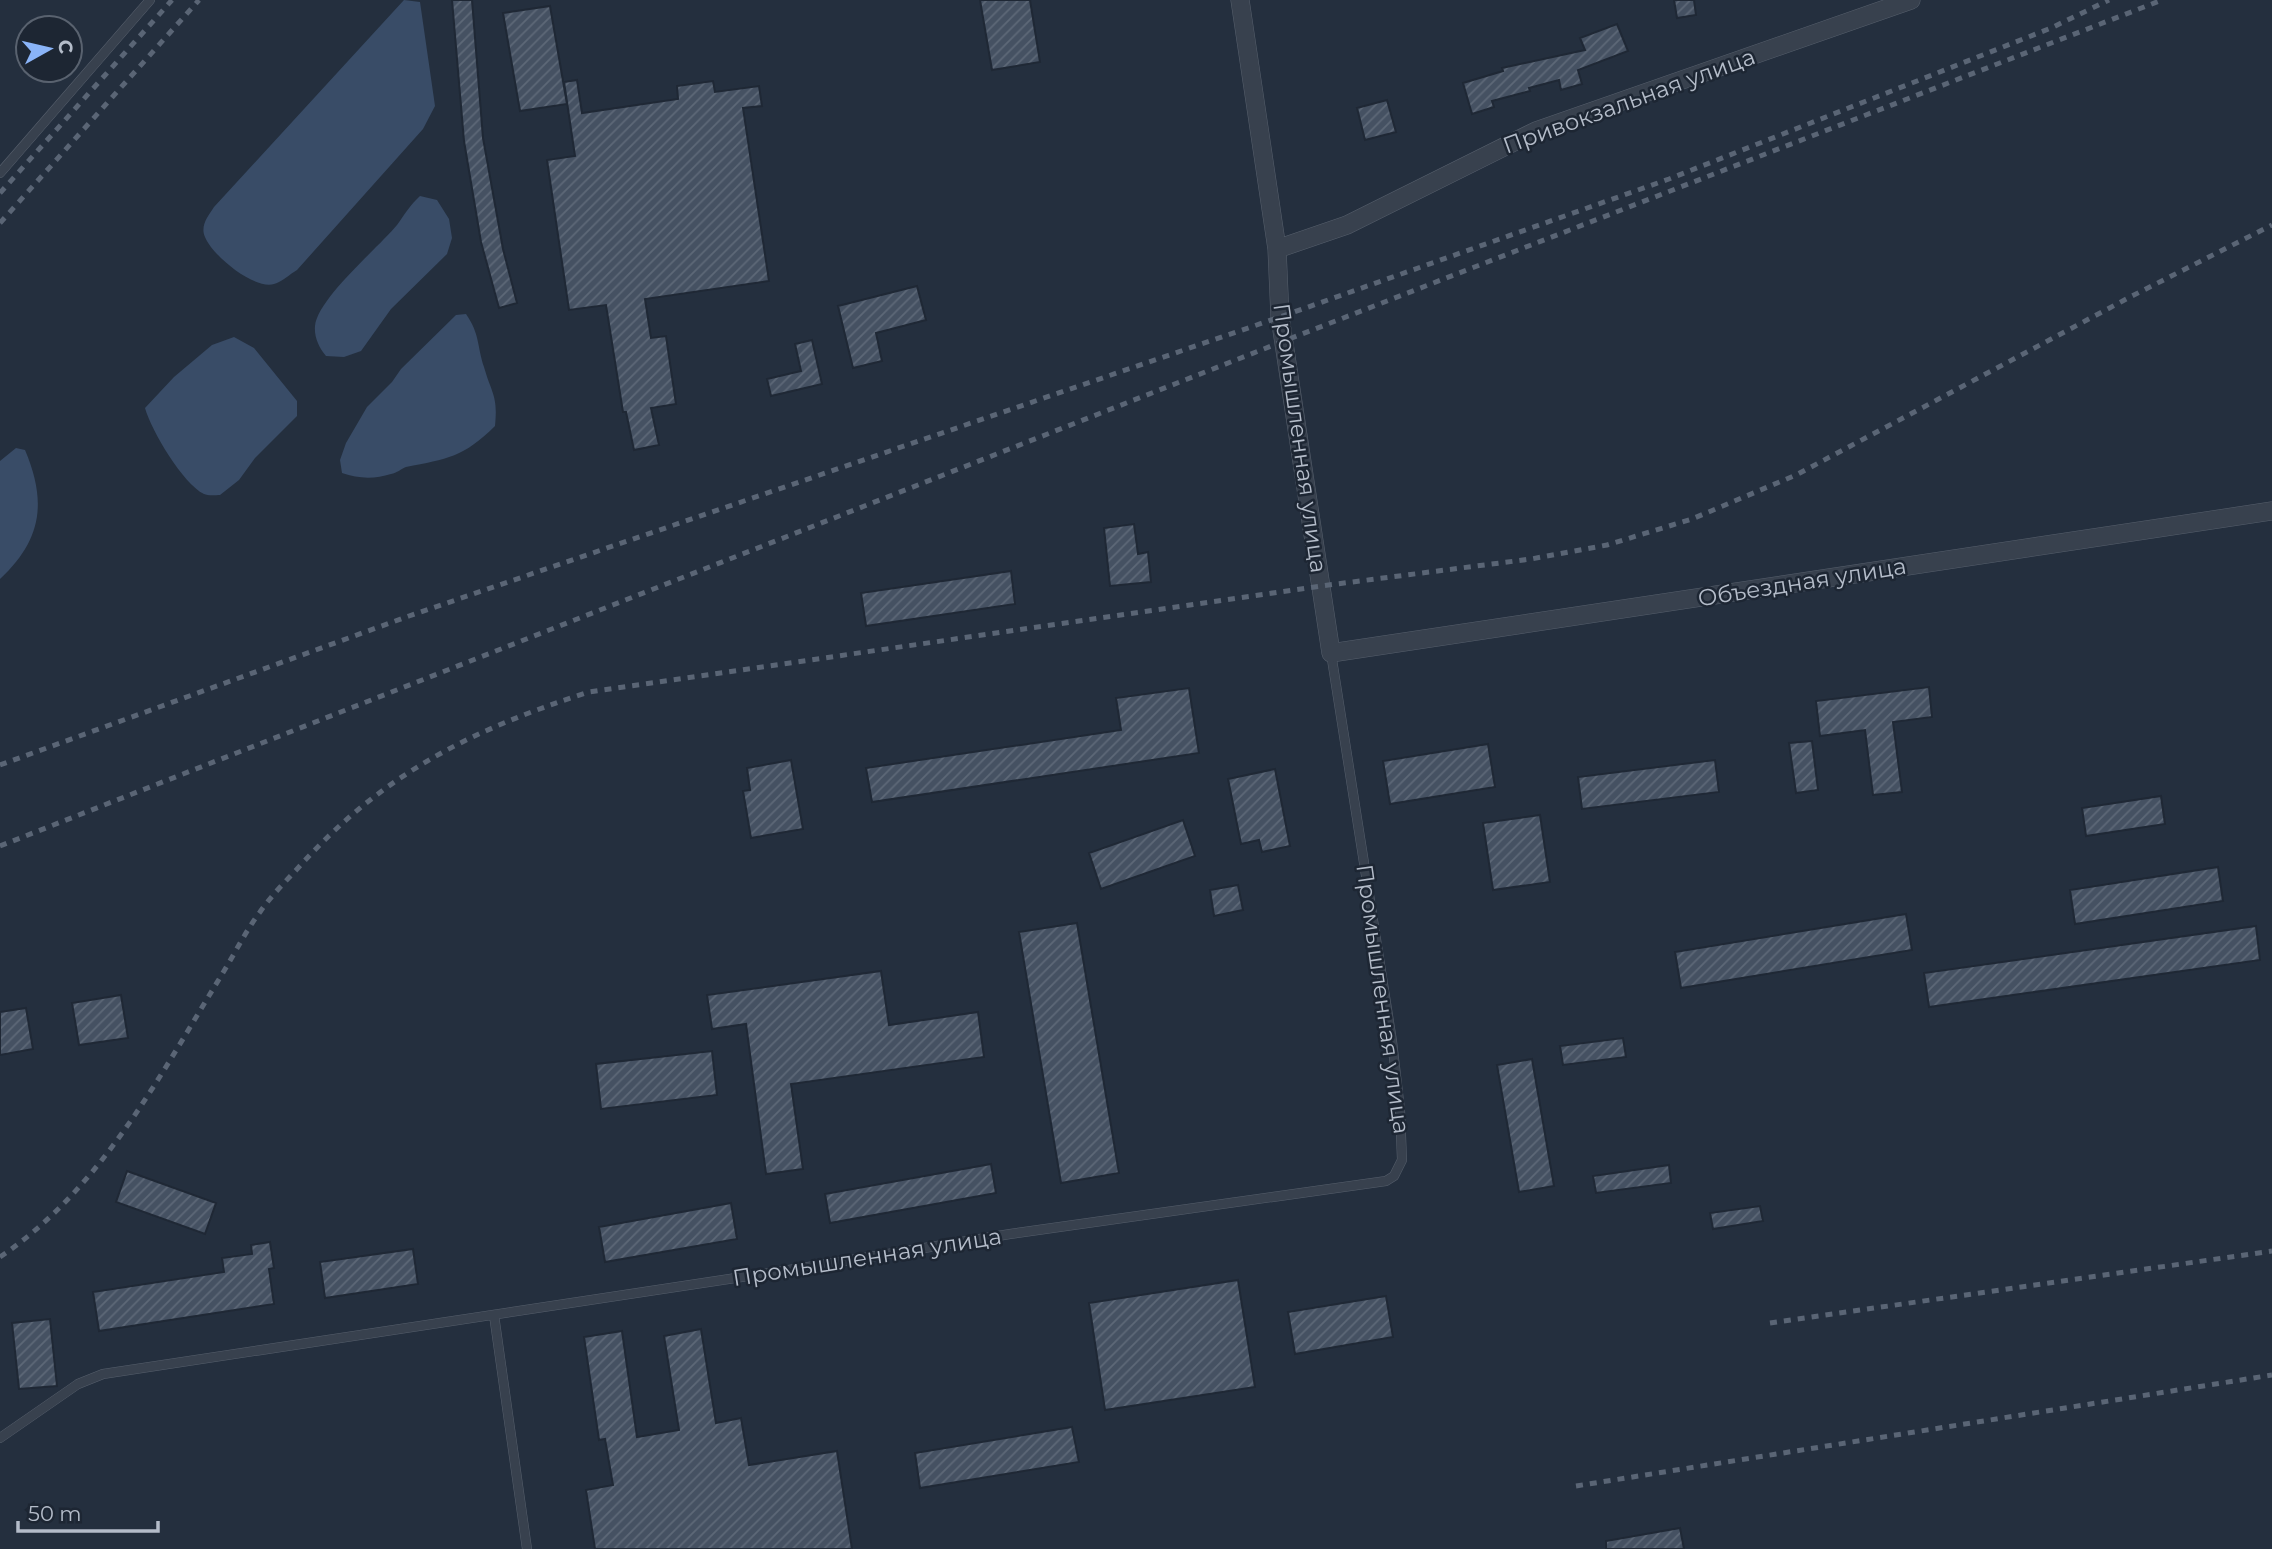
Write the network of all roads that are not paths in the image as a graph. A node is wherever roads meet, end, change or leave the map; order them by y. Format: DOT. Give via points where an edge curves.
graph roads {
  1 [pos="150,0"];
  2 [pos="1240,0"];
  3 [pos="1911,0"];
  4 [pos="0,173"];
  5 [pos="1277,249"];
  6 [pos="2272,513"];
  7 [pos="1331,653"];
  8 [pos="494,1315"];
  9 [pos="0,1438"];
  10 [pos="527,1549"];
  1 -- 4 [label="lane"];
  2 -- 5 [label="street, Промышленная улица"];
  3 -- 5 [label="street, Привокзальная улица" via="1536,131 1347,225"];
  5 -- 7 [label="street, Промышленная улица" via="1280,317"];
  6 -- 7 [label="street, Объездная улица"];
  7 -- 8 [label="lane, Промышленная улица" via="1395,1064 1403,1150 1394,1176 1378,1184 1010,1234"];
  8 -- 9 [label="lane, Промышленная улица" via="103,1374 78,1384"];
  8 -- 10 [label="lane"];
}
